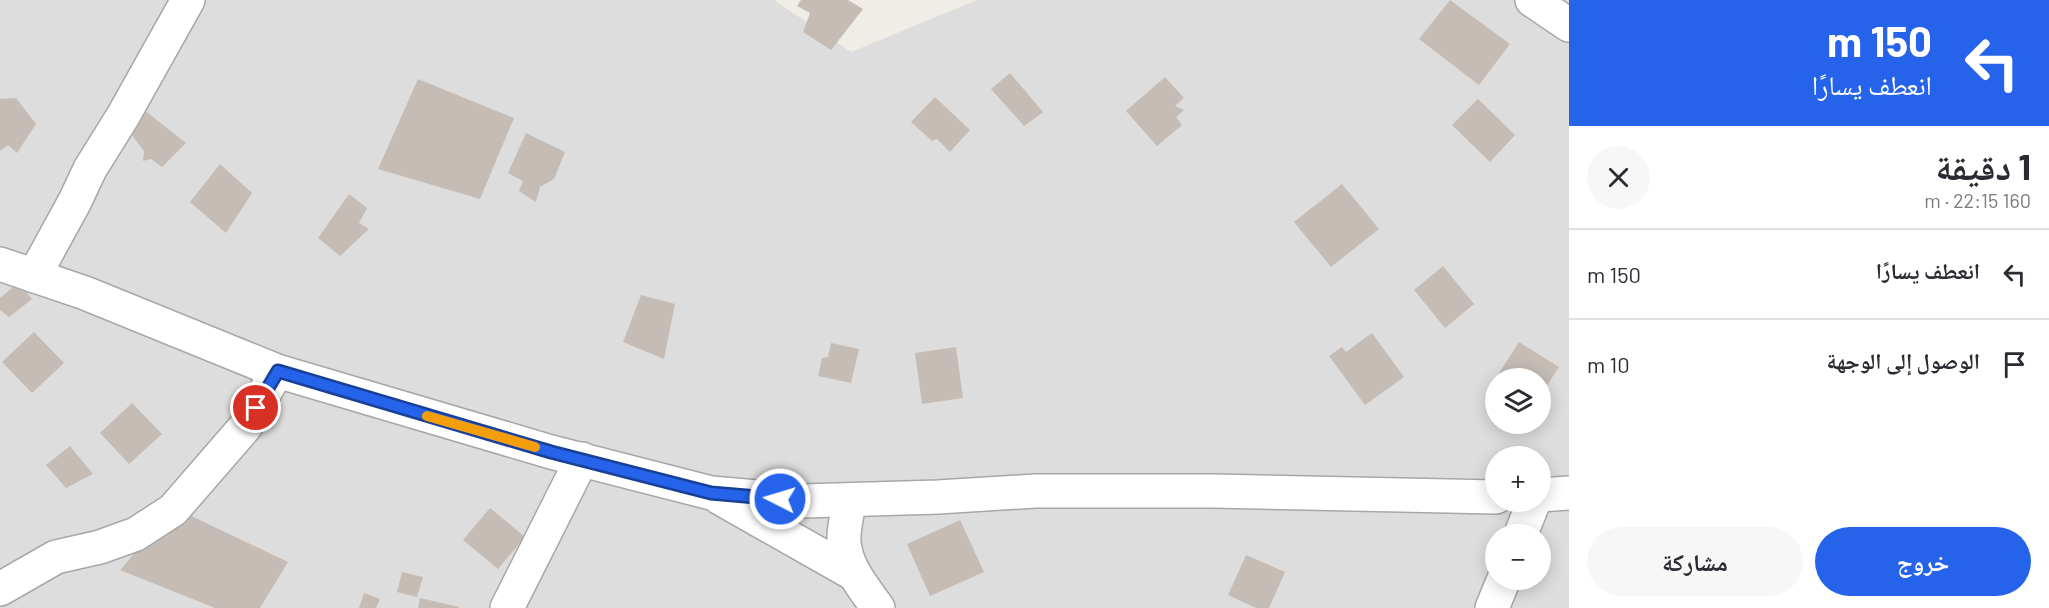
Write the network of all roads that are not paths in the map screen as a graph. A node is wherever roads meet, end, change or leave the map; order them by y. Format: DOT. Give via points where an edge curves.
graph roads {
  1 [pos="188,0"];
  2 [pos="1532,0"];
  3 [pos="1569,25"];
  4 [pos="0,264"];
  5 [pos="34,276"];
  6 [pos="278,371"];
  7 [pos="582,459"];
  8 [pos="711,493"];
  9 [pos="1569,493"];
  10 [pos="1551,494"];
  11 [pos="1485,497"];
  12 [pos="849,500"];
  13 [pos="854,574"];
  14 [pos="0,589"];
  15 [pos="1499,590"];
  16 [pos="507,608"];
  17 [pos="878,608"];
  18 [pos="1492,608"];
  1 -- 5 [label="street" via="90,169"];
  2 -- 3 [label="street"];
  4 -- 5 [label="street"];
  5 -- 6 [label="street"];
  6 -- 7 [label="street"];
  6 -- 14 [label="street" via="245,427 173,510 136,534 56,557"];
  7 -- 8 [label="street"];
  7 -- 16 [label="street"];
  8 -- 12 [label="street" via="803,501"];
  8 -- 13 [label="street"];
  9 -- 10 [label="street"];
  11 -- 12 [label="street" via="1035,491"];
  12 -- 13 [label="street" via="844,541"];
  13 -- 17 [label="street"];
  15 -- 18 [label="street"];
}
